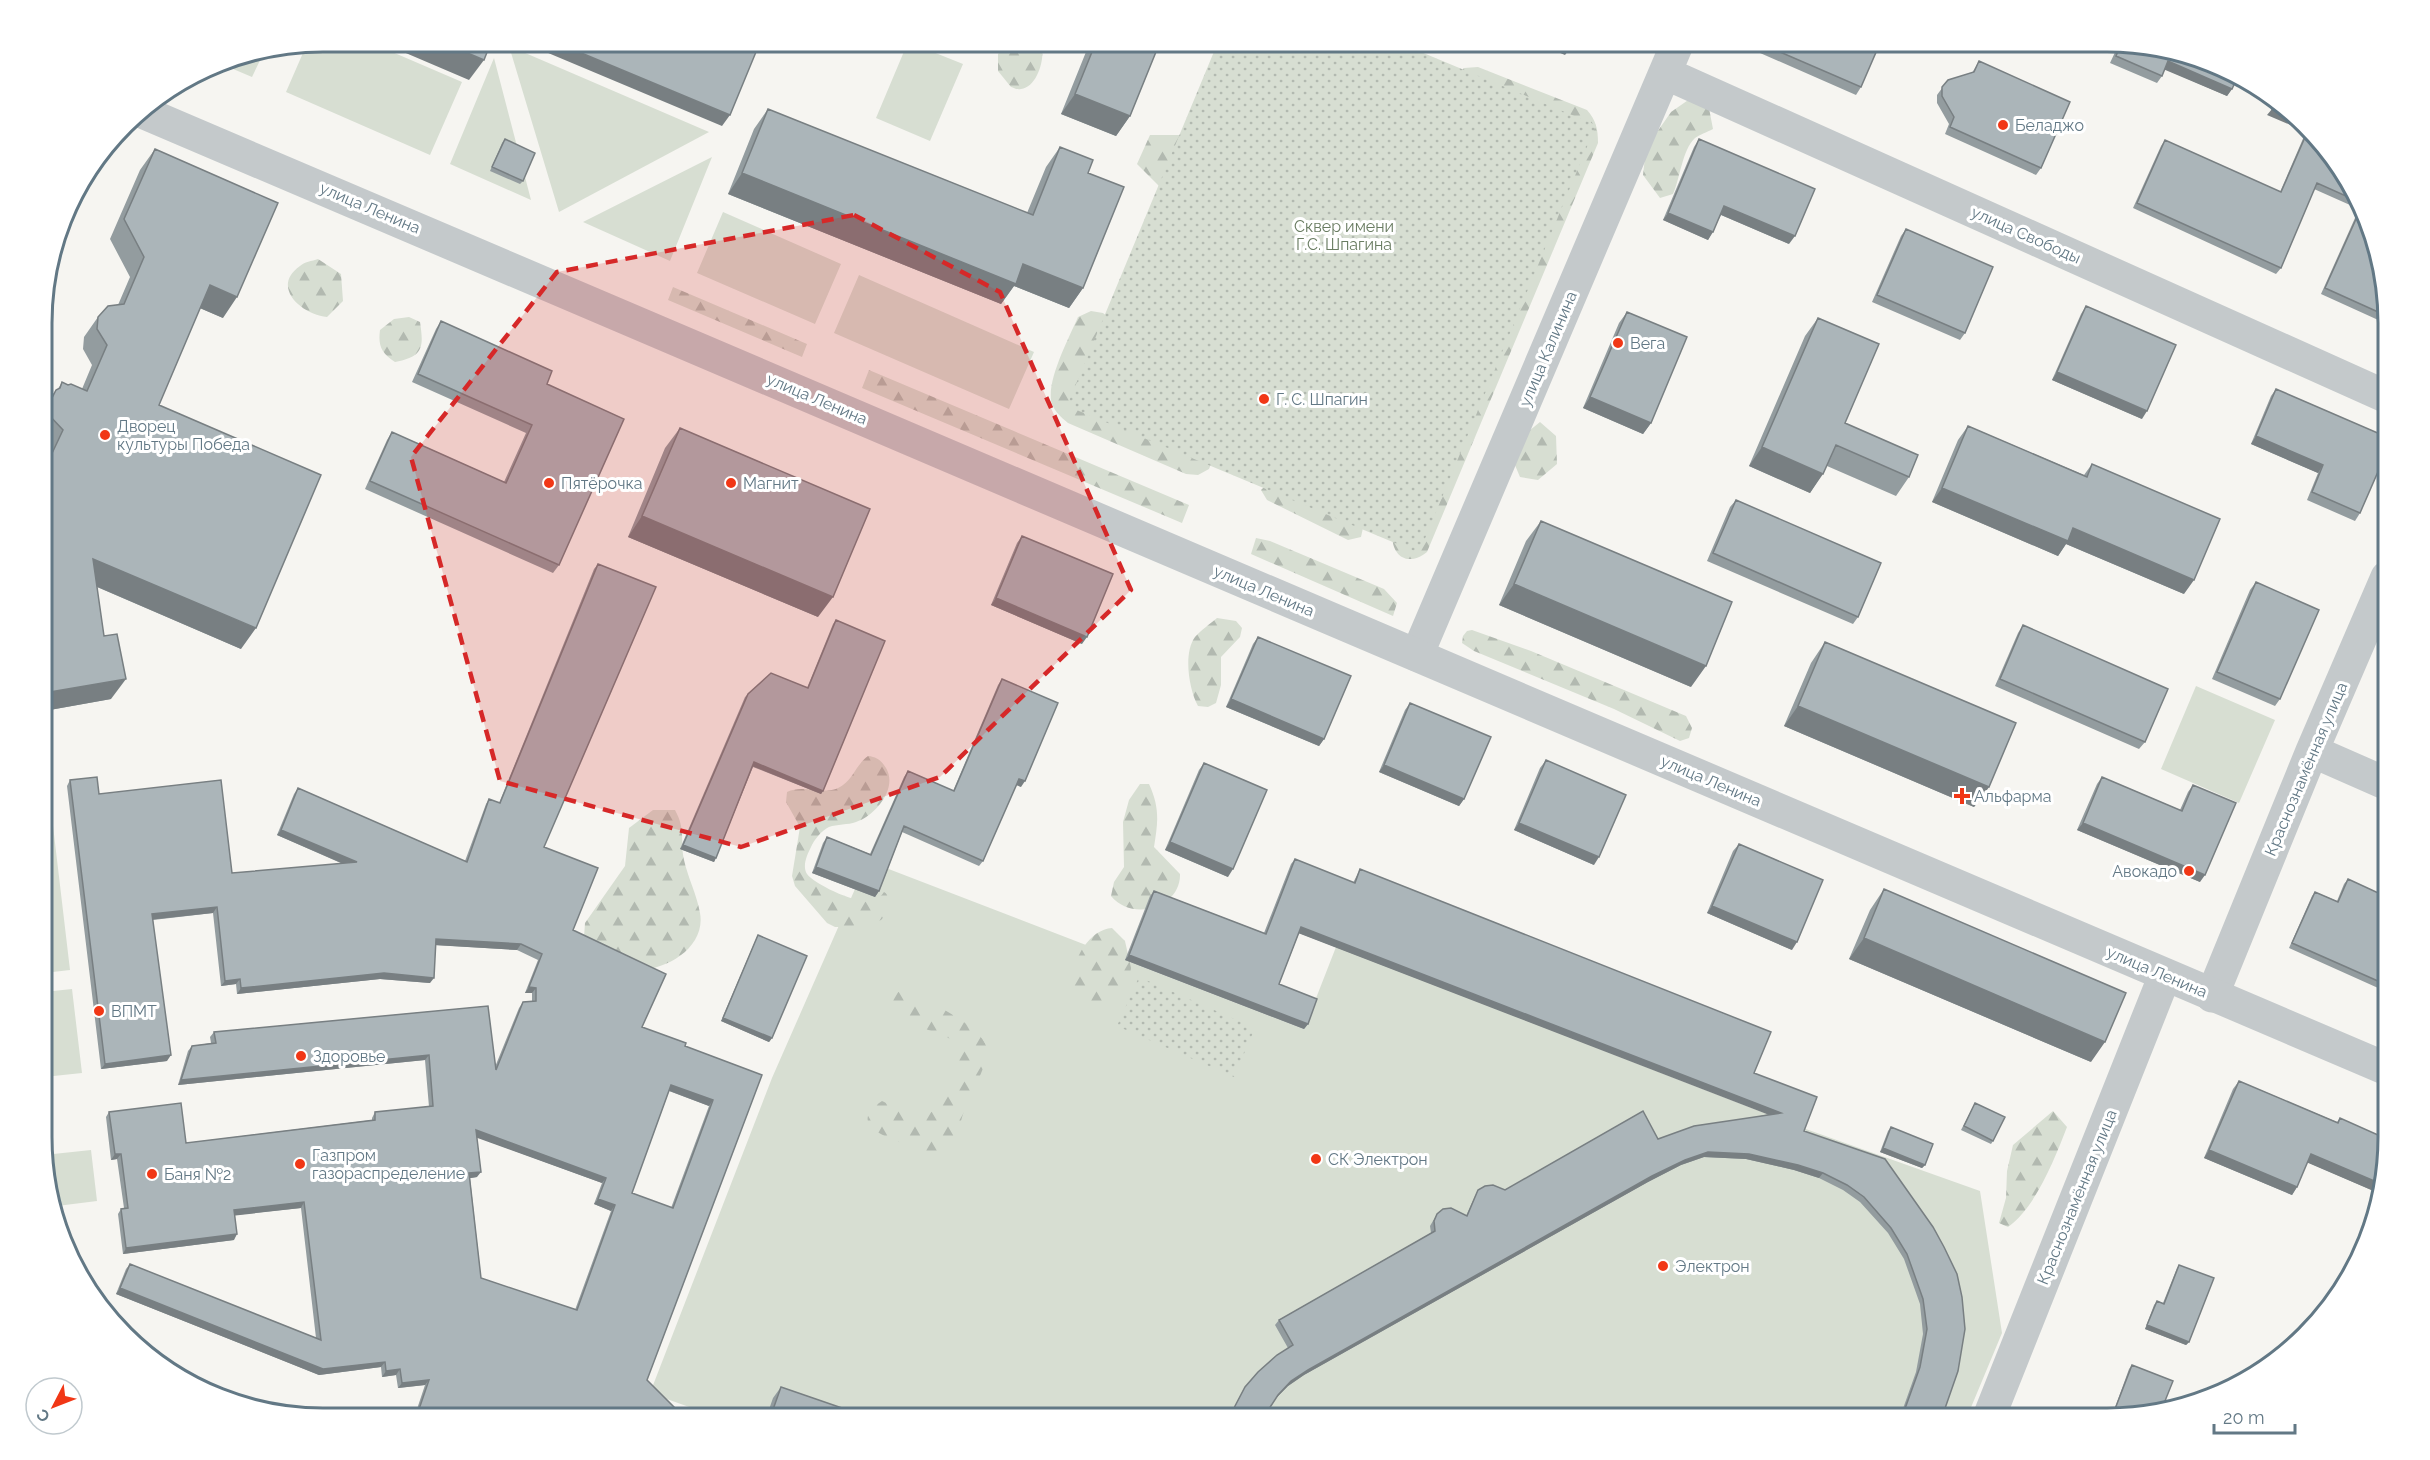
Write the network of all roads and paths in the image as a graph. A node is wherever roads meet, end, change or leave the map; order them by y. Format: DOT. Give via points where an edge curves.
graph roads {
  1 [pos="1674,52"];
  2 [pos="1665,73"];
  3 [pos="151,116"];
  4 [pos="2378,393"];
  5 [pos="2378,598"];
  6 [pos="1417,655"];
  7 [pos="2312,751"];
  8 [pos="2378,780"];
  9 [pos="2165,975"];
  10 [pos="2212,996"];
  11 [pos="2378,1065"];
  12 [pos="1993,1408"];
  1 -- 2 [label="street, улица Калинина"];
  2 -- 4 [label="street, улица Свободы"];
  2 -- 6 [label="street, улица Калинина"];
  3 -- 6 [label="street, улица Ленина"];
  5 -- 7 [label="street, Краснознамённая улица"];
  6 -- 9 [label="street, улица Ленина"];
  7 -- 8 [label="street"];
  7 -- 10 [label="street, Краснознамённая улица"];
  9 -- 10 [label="street, улица Ленина"];
  9 -- 12 [label="street, Краснознамённая улица"];
  10 -- 11 [label="street, улица Ленина"];
}
